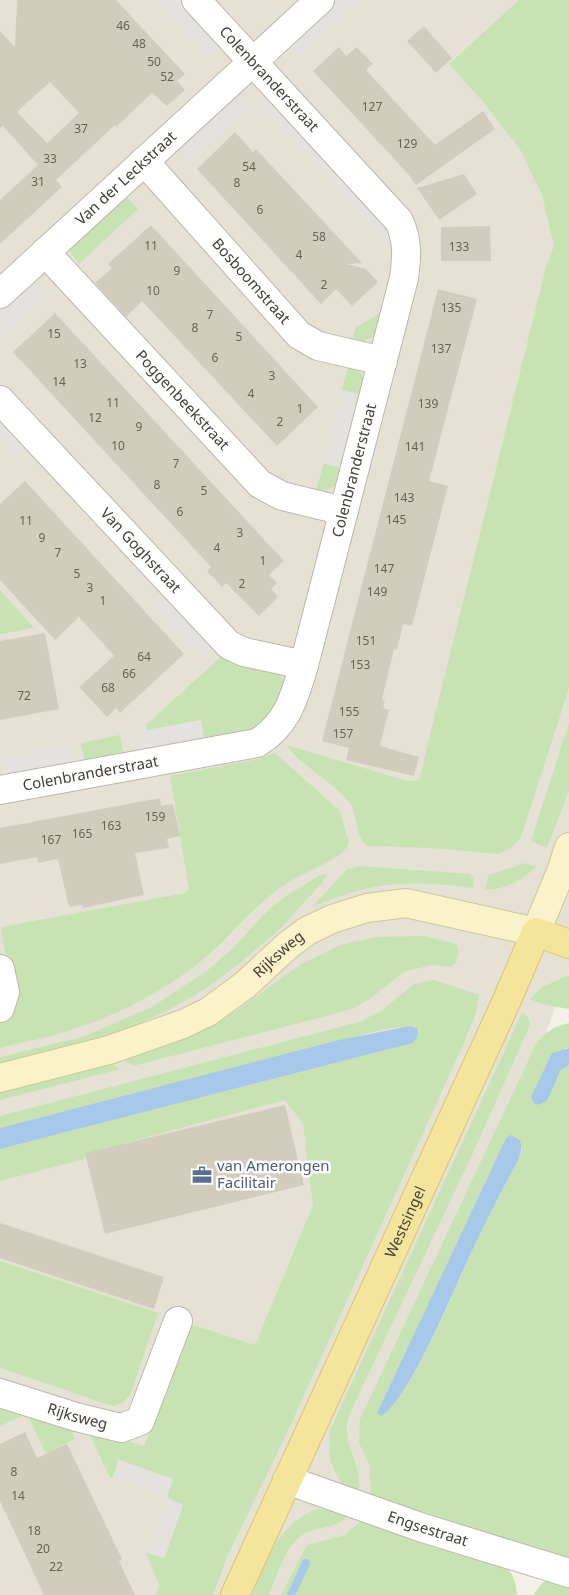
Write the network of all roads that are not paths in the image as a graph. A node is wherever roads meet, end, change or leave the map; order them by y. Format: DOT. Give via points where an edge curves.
graph roads {
  1 [pos="196,0"];
  2 [pos="320,0"];
  3 [pos="252,62"];
  4 [pos="144,161"];
  5 [pos="45,252"];
  6 [pos="0,294"];
  7 [pos="383,361"];
  8 [pos="0,400"];
  9 [pos="344,511"];
  10 [pos="304,665"];
  11 [pos="0,790"];
  12 [pos="569,847"];
  13 [pos="536,932"];
  14 [pos="569,944"];
  15 [pos="0,968"];
  16 [pos="0,1008"];
  17 [pos="0,1078"];
  18 [pos="178,1321"];
  19 [pos="0,1392"];
  20 [pos="287,1480"];
  21 [pos="569,1574"];
  22 [pos="235,1595"];
  1 -- 3 [label="street, Colenbranderstraat"];
  2 -- 3 [label="street, Van der Leckstraat"];
  3 -- 4 [label="street, Van der Leckstraat"];
  3 -- 7 [label="street, Colenbranderstraat" via="399,221 406,237 405,268"];
  4 -- 5 [label="street, Van der Leckstraat"];
  4 -- 7 [label="street, Bosboomstraat" via="299,335 318,346"];
  5 -- 6 [label="street, Van der Leckstraat"];
  5 -- 9 [label="street, Poggenbeekstraat" via="260,484 282,496"];
  7 -- 9 [label="street, Colenbranderstraat"];
  8 -- 10 [label="street, Van Goghstraat" via="229,645 244,652"];
  9 -- 10 [label="street, Colenbranderstraat"];
  10 -- 11 [label="street, Colenbranderstraat" via="290,709 272,734 257,743"];
  12 -- 13 [label="street, Westsingel"];
  13 -- 14 [label="main road, Rijksweg"];
  13 -- 17 [label="street, Rijksweg" via="406,903 367,908 307,931 245,985 208,1012 183,1024 109,1050"];
  13 -- 20 [label="main road, Westsingel"];
  15 -- 16 [label="street" via="5,992"];
  18 -- 19 [label="street, Rijksweg" via="140,1421 121,1428 76,1418"];
  20 -- 21 [label="street, Engsestraat" via="420,1527"];
  20 -- 22 [label="main road, Westsingel"];
}
